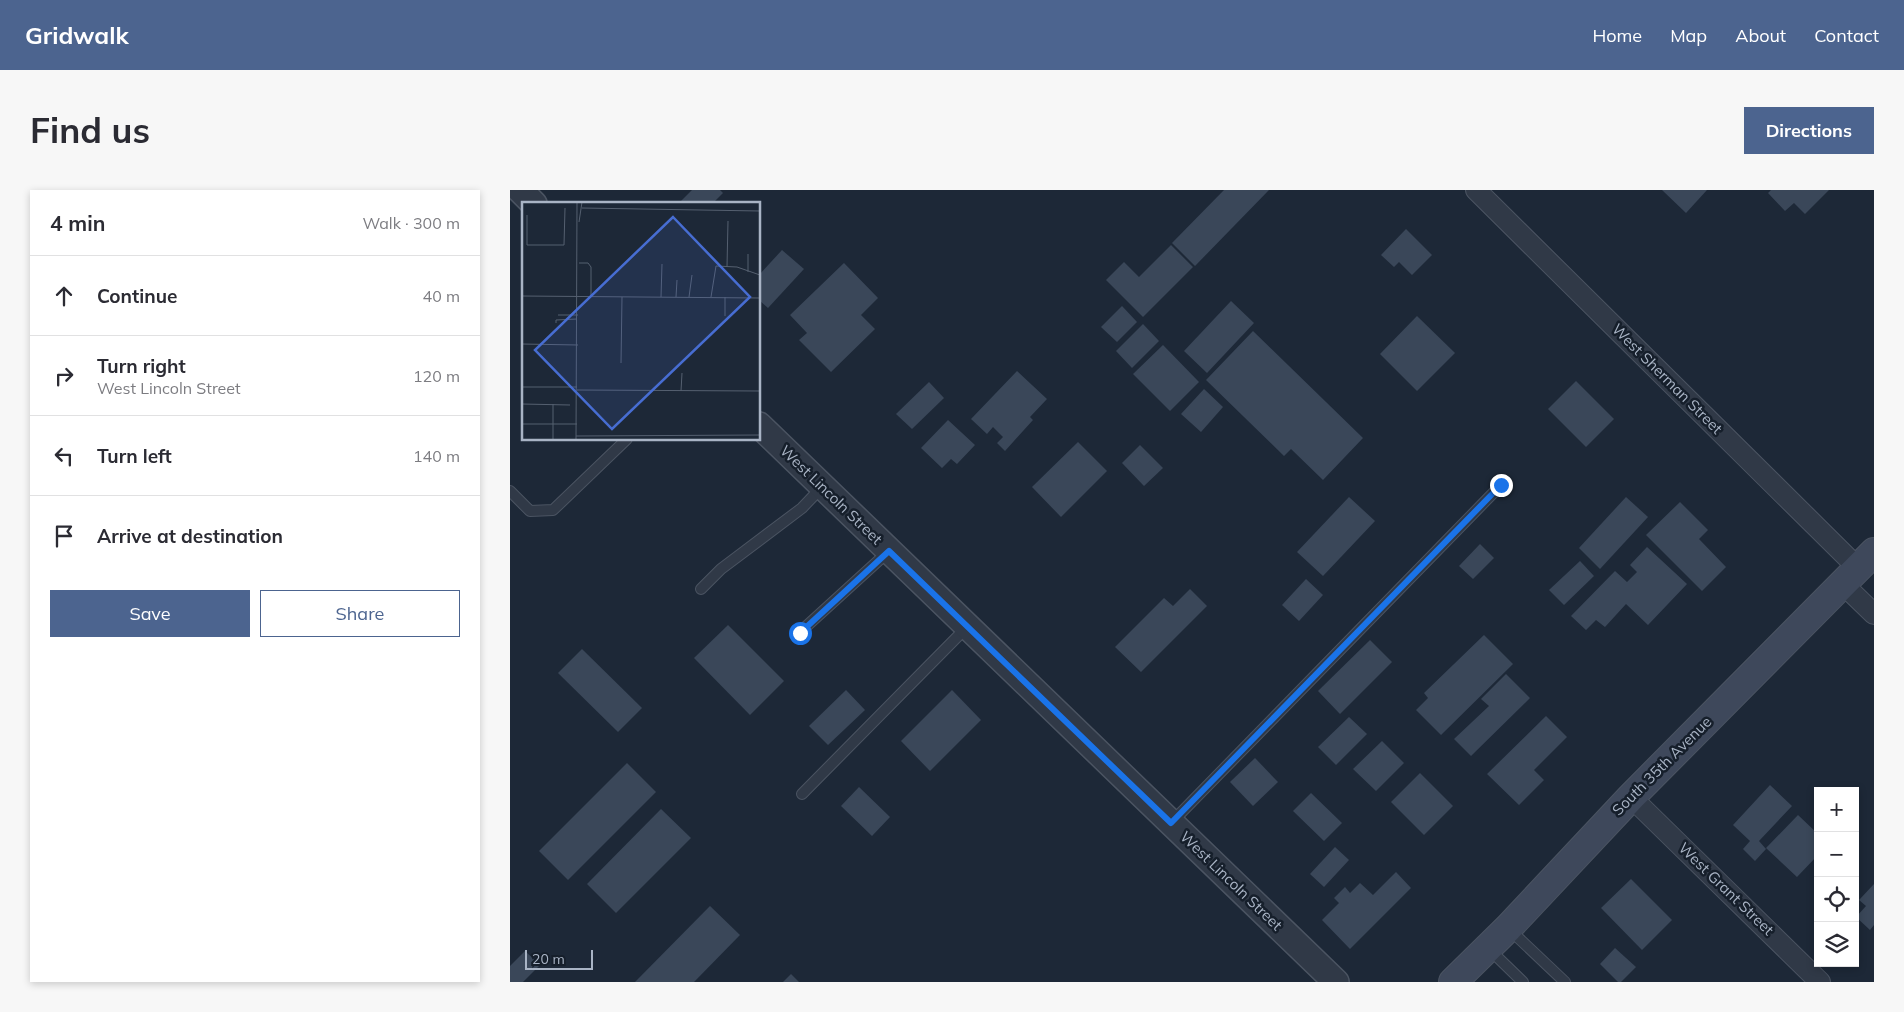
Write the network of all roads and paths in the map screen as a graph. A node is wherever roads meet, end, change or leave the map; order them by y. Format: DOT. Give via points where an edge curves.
graph roads {
  1 [pos="520,190"];
  2 [pos="1476,190"];
  3 [pos="532,202"];
  4 [pos="760,426"];
  5 [pos="626,440"];
  6 [pos="1501,485"];
  7 [pos="822,486"];
  8 [pos="510,491"];
  9 [pos="889,551"];
  10 [pos="1858,568"];
  11 [pos="700,589"];
  12 [pos="1874,614"];
  13 [pos="968,627"];
  14 [pos="800,633"];
  15 [pos="802,794"];
  16 [pos="1631,797"];
  17 [pos="1171,823"];
  18 [pos="1508,928"];
  19 [pos="1488,947"];
  20 [pos="1329,980"];
  21 [pos="1453,982"];
  22 [pos="1523,982"];
  23 [pos="1565,982"];
  24 [pos="1820,982"];
  1 -- 3 [label="street"];
  2 -- 10 [label="street, West Sherman Street"];
  4 -- 7 [label="street, West Lincoln Street"];
  5 -- 8 [label="lane" via="553,510 530,511"];
  6 -- 17 [label="lane"];
  7 -- 9 [label="street, West Lincoln Street"];
  7 -- 11 [label="lane" via="802,508"];
  9 -- 13 [label="street, West Lincoln Street"];
  9 -- 14 [label="lane"];
  10 -- 12 [label="street, West Sherman Street"];
  10 -- 16 [label="main road, South 35th Avenue"];
  13 -- 15 [label="lane"];
  13 -- 17 [label="street, West Lincoln Street"];
  16 -- 18 [label="main road, South 35th Avenue"];
  16 -- 24 [label="street, West Grant Street"];
  17 -- 20 [label="street, West Lincoln Street"];
  18 -- 19 [label="main road, South 35th Avenue"];
  18 -- 23 [label="lane"];
  19 -- 21 [label="main road, South 35th Avenue"];
  19 -- 22 [label="lane"];
}
